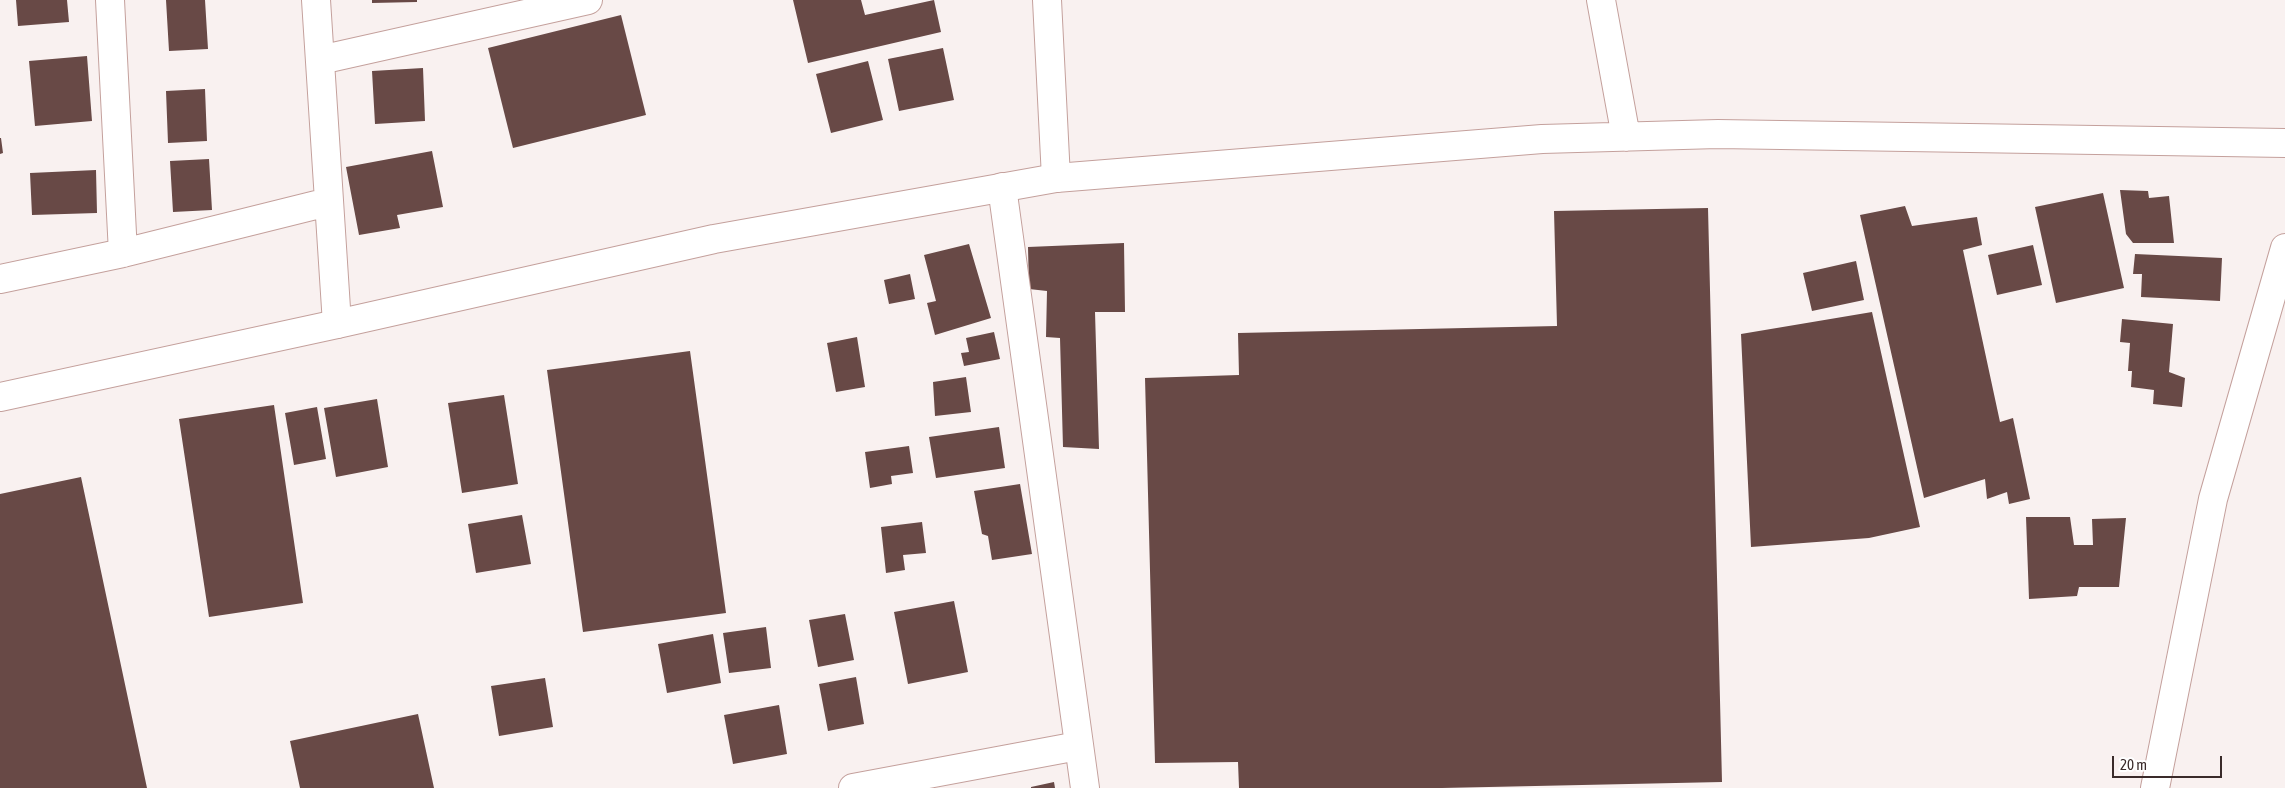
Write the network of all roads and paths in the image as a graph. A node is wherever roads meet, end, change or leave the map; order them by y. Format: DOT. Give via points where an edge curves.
graph roads {
  1 [pos="110,0"];
  2 [pos="316,0"];
  3 [pos="588,0"];
  4 [pos="1048,0"];
  5 [pos="1602,0"];
  6 [pos="530,7"];
  7 [pos="320,60"];
  8 [pos="1626,137"];
  9 [pos="2285,143"];
  10 [pos="1056,178"];
  11 [pos="1002,187"];
  12 [pos="328,202"];
  13 [pos="2285,248"];
  14 [pos="123,253"];
  15 [pos="0,279"];
  16 [pos="337,324"];
  17 [pos="0,397"];
  18 [pos="1078,746"];
  19 [pos="853,788"];
  20 [pos="1085,788"];
  21 [pos="2155,788"];
  1 -- 14 [label="street"];
  2 -- 7 [label="street"];
  3 -- 6 [label="street"];
  4 -- 10 [label="street"];
  5 -- 8 [label="street"];
  6 -- 7 [label="street"];
  7 -- 12 [label="street"];
  8 -- 9 [label="street" via="1718,134"];
  8 -- 10 [label="street" via="1542,139"];
  10 -- 11 [label="street"];
  11 -- 16 [label="street" via="714,238"];
  11 -- 18 [label="street"];
  12 -- 14 [label="street"];
  12 -- 16 [label="street"];
  13 -- 21 [label="street" via="2213,499"];
  14 -- 15 [label="street"];
  16 -- 17 [label="street"];
  18 -- 19 [label="street"];
  18 -- 20 [label="street"];
}
